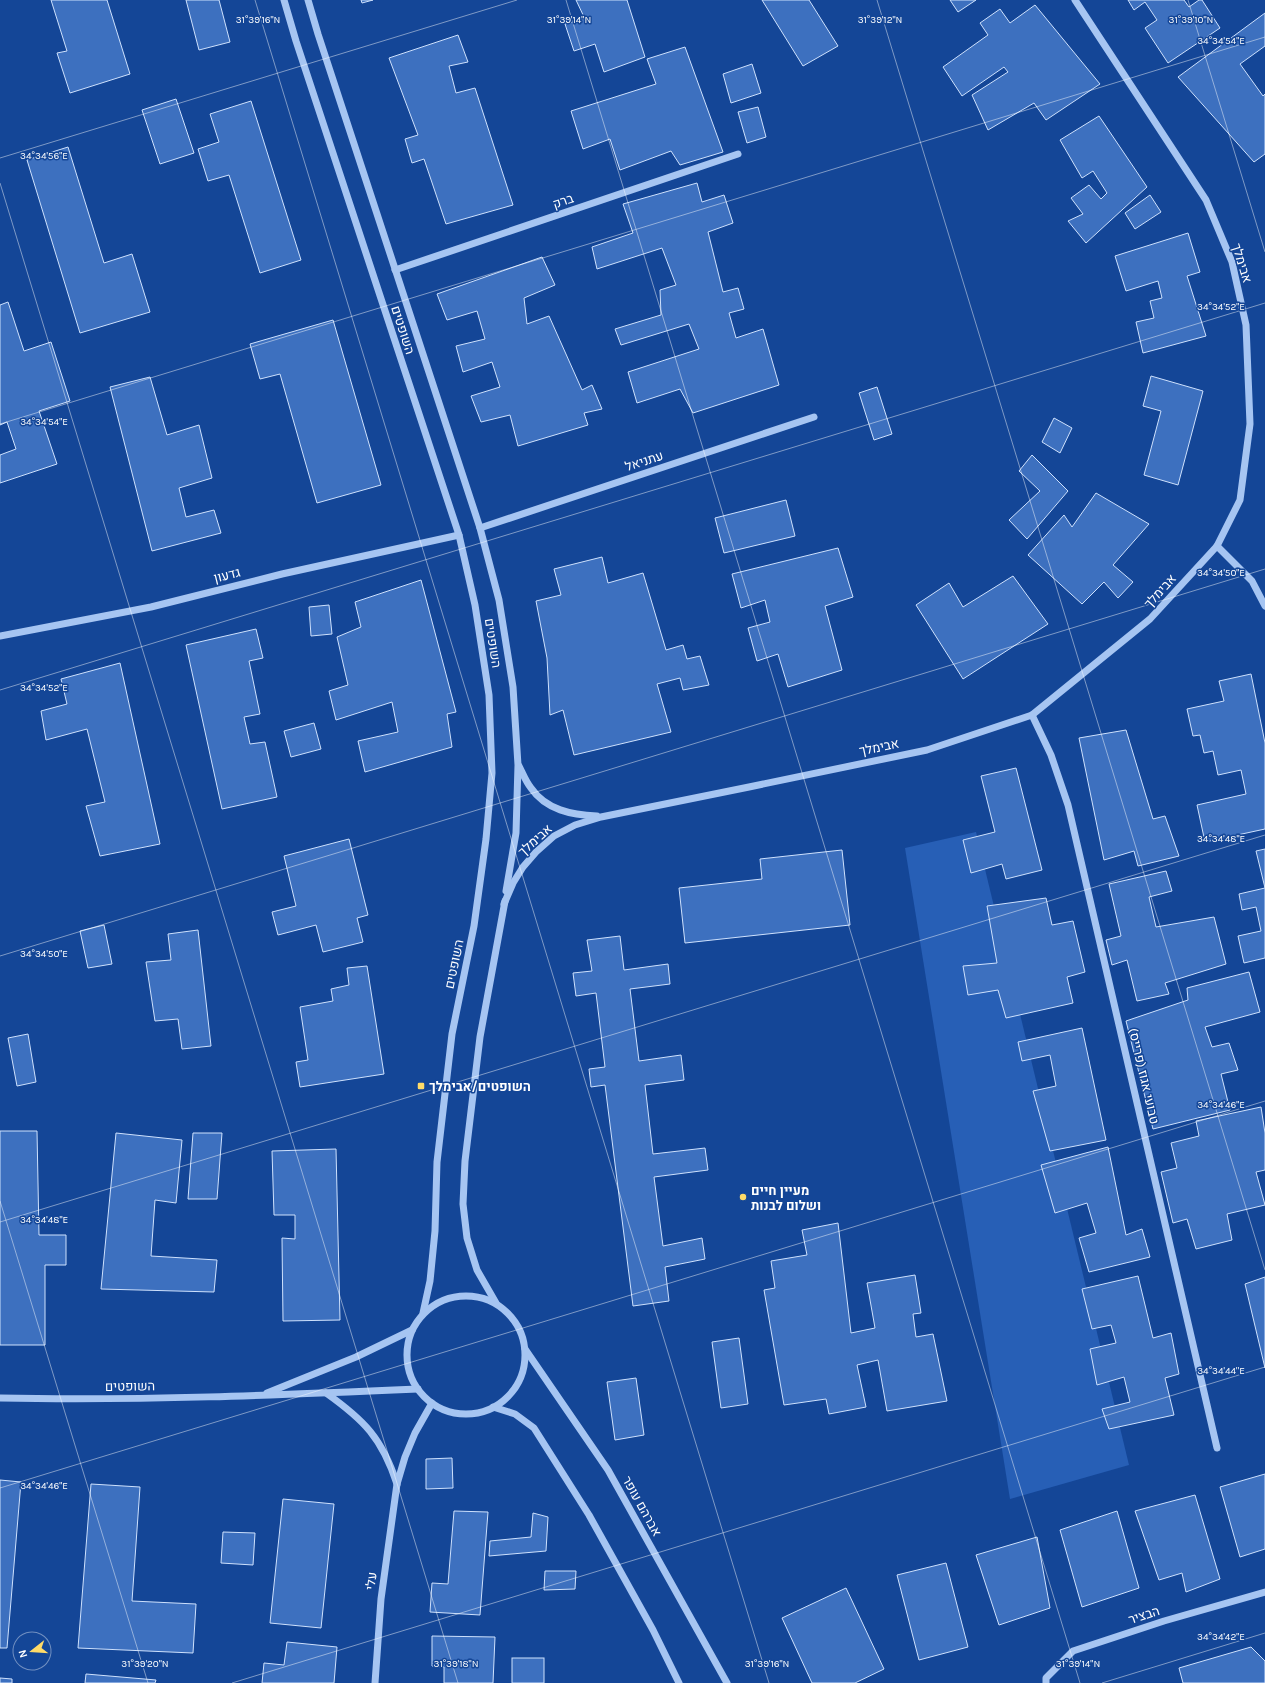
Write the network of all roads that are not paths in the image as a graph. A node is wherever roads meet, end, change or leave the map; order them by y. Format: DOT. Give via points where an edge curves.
graph roads {
  1 [pos="284,0"];
  2 [pos="308,0"];
  3 [pos="1075,0"];
  4 [pos="738,154"];
  5 [pos="395,270"];
  6 [pos="814,417"];
  7 [pos="480,528"];
  8 [pos="459,536"];
  9 [pos="1217,546"];
  10 [pos="1265,606"];
  11 [pos="0,636"];
  12 [pos="1032,715"];
  13 [pos="518,765"];
  14 [pos="601,816"];
  15 [pos="504,904"];
  16 [pos="496,1303"];
  17 [pos="423,1313"];
  18 [pos="412,1330"];
  19 [pos="525,1349"];
  20 [pos="418,1389"];
  21 [pos="326,1392"];
  22 [pos="261,1396"];
  23 [pos="0,1398"];
  24 [pos="432,1403"];
  25 [pos="493,1407"];
  26 [pos="1217,1448"];
  27 [pos="397,1484"];
  28 [pos="1265,1592"];
  29 [pos="376,1683"];
  30 [pos="679,1683"];
  31 [pos="727,1683"];
  32 [pos="1046,1683"];
  1 -- 8 [label="street, השופטים"];
  2 -- 5 [label="street, השופטים"];
  3 -- 9 [label="street, אבימלך" via="1206,200 1232,262 1246,325 1250,424 1240,500"];
  4 -- 5 [label="street, ברק"];
  5 -- 7 [label="street, השופטים"];
  6 -- 7 [label="street, עתניאל"];
  7 -- 13 [label="street, השופטים" via="499,600 513,687"];
  8 -- 11 [label="street, גדעון" via="282,574 151,607"];
  8 -- 17 [label="street, השופטים" via="475,605 489,695 492,773 474,926 452,1034 437,1162 436,1231"];
  9 -- 10 [label="street" via="1252,581"];
  9 -- 12 [label="street, אבימלך" via="1150,619"];
  12 -- 14 [label="street, אבימלך" via="926,750 750,788"];
  12 -- 26 [label="street, טבועי אגוז (פרייס)" via="1051,755 1068,805"];
  13 -- 14 [label="street, אבימלך" via="531,789 544,802 562,811"];
  13 -- 15 [label="street, השופטים" via="516,833"];
  14 -- 15 [label="street, אבימלך" via="554,836 536,852 513,883"];
  15 -- 16 [label="street, השופטים" via="480,1037 462,1204 467,1238 477,1270"];
  16 -- 17 [label="street" via="478,1297 459,1296 440,1301"];
  16 -- 19 [label="street" via="510,1315 520,1331"];
  17 -- 18 [label="street"];
  18 -- 20 [label="street" via="407,1350 410,1371"];
  18 -- 22 [label="street, השופטים" via="356,1357"];
  19 -- 25 [label="street" via="524,1366 518,1383 508,1397"];
  19 -- 31 [label="street, אברהם עופר" via="608,1470"];
  20 -- 21 [label="street, השופטים"];
  20 -- 24 [label="street"];
  21 -- 22 [label="street, השופטים"];
  21 -- 27 [label="street, עלי" via="364,1423 378,1441 390,1461"];
  22 -- 23 [label="street, השופטים"];
  24 -- 25 [label="street" via="462,1414 478,1413"];
  24 -- 27 [label="street, עלי" via="407,1451"];
  25 -- 30 [label="street" via="515,1414 534,1428 589,1515 653,1630"];
  27 -- 29 [label="street, עלי" via="381,1599"];
  28 -- 32 [label="street, הבציר" via="1164,1621 1074,1651 1046,1678"];
}
